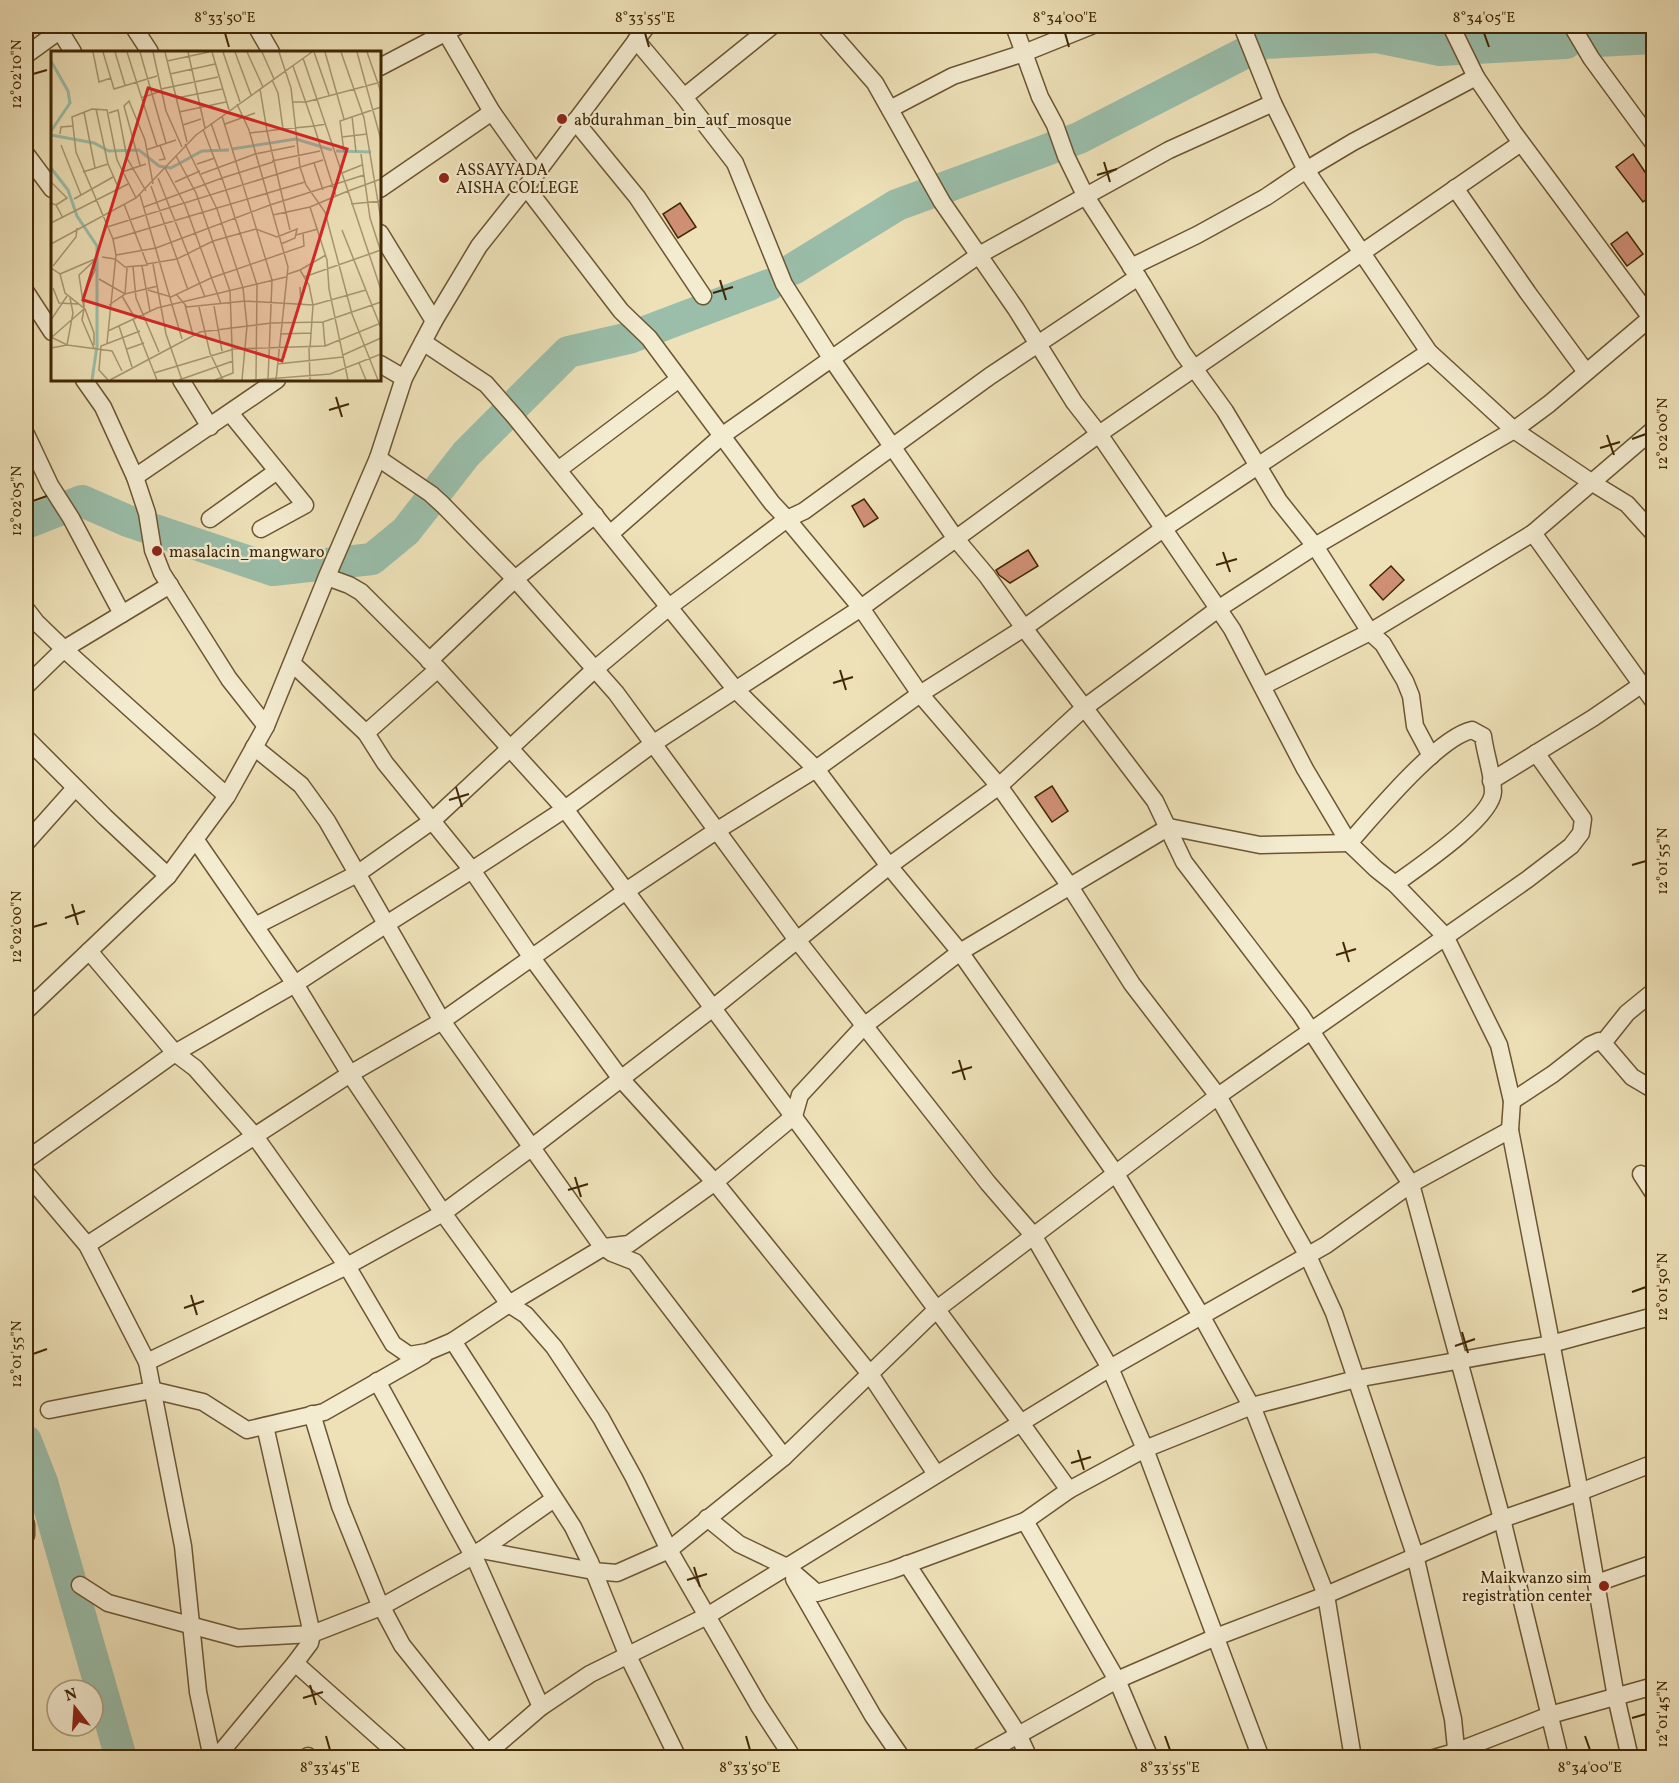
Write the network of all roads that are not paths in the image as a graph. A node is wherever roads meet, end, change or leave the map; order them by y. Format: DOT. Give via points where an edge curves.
graph roads {
  1 [pos="133,26"];
  2 [pos="256,26"];
  3 [pos="646,26"];
  4 [pos="772,26"];
  5 [pos="825,26"];
  6 [pos="1014,26"];
  7 [pos="1091,26"];
  8 [pos="1451,26"];
  9 [pos="1572,26"];
  10 [pos="61,27"];
  11 [pos="448,28"];
  12 [pos="1244,32"];
  13 [pos="636,40"];
  14 [pos="73,51"];
  15 [pos="149,51"];
  16 [pos="270,51"];
  17 [pos="1024,53"];
  18 [pos="26,55"];
  19 [pos="381,66"];
  20 [pos="1476,76"];
  21 [pos="684,97"];
  22 [pos="1273,103"];
  23 [pos="890,109"];
  24 [pos="492,112"];
  25 [pos="575,121"];
  26 [pos="1521,143"];
  27 [pos="1653,144"];
  28 [pos="26,154"];
  29 [pos="1306,170"];
  30 [pos="531,180"];
  31 [pos="51,188"];
  32 [pos="381,188"];
  33 [pos="1455,188"];
  34 [pos="1085,195"];
  35 [pos="381,235"];
  36 [pos="1360,253"];
  37 [pos="980,255"];
  38 [pos="1134,272"];
  39 [pos="26,292"];
  40 [pos="703,296"];
  41 [pos="1652,318"];
  42 [pos="434,321"];
  43 [pos="51,330"];
  44 [pos="423,342"];
  45 [pos="1037,344"];
  46 [pos="1429,352"];
  47 [pos="831,358"];
  48 [pos="381,365"];
  49 [pos="1195,369"];
  50 [pos="1586,372"];
  51 [pos="404,378"];
  52 [pos="679,379"];
  53 [pos="85,381"];
  54 [pos="182,381"];
  55 [pos="273,381"];
  56 [pos="230,413"];
  57 [pos="210,427"];
  58 [pos="1653,429"];
  59 [pos="1514,430"];
  60 [pos="26,434"];
  61 [pos="1099,434"];
  62 [pos="723,435"];
  63 [pos="891,446"];
  64 [pos="378,458"];
  65 [pos="1258,466"];
  66 [pos="558,470"];
  67 [pos="278,471"];
  68 [pos="135,477"];
  69 [pos="1591,483"];
  70 [pos="595,515"];
  71 [pos="210,519"];
  72 [pos="786,519"];
  73 [pos="261,529"];
  74 [pos="1162,529"];
  75 [pos="1533,532"];
  76 [pos="610,534"];
  77 [pos="1653,534"];
  78 [pos="956,539"];
  79 [pos="1314,546"];
  80 [pos="330,570"];
  81 [pos="515,579"];
  82 [pos="170,585"];
  83 [pos="669,607"];
  84 [pos="861,608"];
  85 [pos="26,609"];
  86 [pos="1218,609"];
  87 [pos="122,614"];
  88 [pos="1024,628"];
  89 [pos="1370,632"];
  90 [pos="64,649"];
  91 [pos="293,664"];
  92 [pos="433,665"];
  93 [pos="595,669"];
  94 [pos="1641,685"];
  95 [pos="26,686"];
  96 [pos="1263,686"];
  97 [pos="736,690"];
  98 [pos="920,694"];
  99 [pos="1653,702"];
  100 [pos="1084,708"];
  101 [pos="266,726"];
  102 [pos="366,733"];
  103 [pos="26,738"];
  104 [pos="654,743"];
  105 [pos="254,747"];
  106 [pos="509,749"];
  107 [pos="1536,753"];
  108 [pos="1431,756"];
  109 [pos="816,769"];
  110 [pos="1491,781"];
  111 [pos="999,786"];
  112 [pos="75,788"];
  113 [pos="227,796"];
  114 [pos="565,809"];
  115 [pos="432,821"];
  116 [pos="1169,827"];
  117 [pos="716,831"];
  118 [pos="195,839"];
  119 [pos="26,843"];
  120 [pos="1349,843"];
  121 [pos="889,866"];
  122 [pos="472,870"];
  123 [pos="357,874"];
  124 [pos="168,876"];
  125 [pos="1395,884"];
  126 [pos="1069,885"];
  127 [pos="626,891"];
  128 [pos="385,924"];
  129 [pos="255,926"];
  130 [pos="1445,936"];
  131 [pos="797,940"];
  132 [pos="89,951"];
  133 [pos="960,952"];
  134 [pos="532,958"];
  135 [pos="295,984"];
  136 [pos="1653,992"];
  137 [pos="713,1008"];
  138 [pos="26,1011"];
  139 [pos="442,1021"];
  140 [pos="864,1026"];
  141 [pos="1311,1031"];
  142 [pos="1603,1043"];
  143 [pos="176,1053"];
  144 [pos="350,1074"];
  145 [pos="621,1079"];
  146 [pos="1652,1085"];
  147 [pos="1218,1096"];
  148 [pos="1512,1101"];
  149 [pos="794,1116"];
  150 [pos="1510,1130"];
  151 [pos="254,1135"];
  152 [pos="531,1148"];
  153 [pos="26,1160"];
  154 [pos="26,1173"];
  155 [pos="1116,1174"];
  156 [pos="1641,1174"];
  157 [pos="714,1182"];
  158 [pos="1411,1184"];
  159 [pos="1653,1194"];
  160 [pos="443,1213"];
  161 [pos="1033,1235"];
  162 [pos="87,1245"];
  163 [pos="604,1247"];
  164 [pos="1308,1256"];
  165 [pos="347,1266"];
  166 [pos="509,1304"];
  167 [pos="937,1309"];
  168 [pos="1653,1316"];
  169 [pos="1202,1317"];
  170 [pos="453,1341"];
  171 [pos="1551,1344"];
  172 [pos="428,1352"];
  173 [pos="1459,1361"];
  174 [pos="147,1362"];
  175 [pos="1110,1368"];
  176 [pos="870,1374"];
  177 [pos="1356,1379"];
  178 [pos="377,1381"];
  179 [pos="152,1390"];
  180 [pos="1252,1406"];
  181 [pos="49,1410"];
  182 [pos="312,1414"];
  183 [pos="1021,1423"];
  184 [pos="265,1426"];
  185 [pos="1144,1449"];
  186 [pos="784,1457"];
  187 [pos="1653,1463"];
  188 [pos="936,1474"];
  189 [pos="1069,1490"];
  190 [pos="1580,1492"];
  191 [pos="554,1498"];
  192 [pos="707,1518"];
  193 [pos="1502,1519"];
  194 [pos="1025,1521"];
  195 [pos="26,1524"];
  196 [pos="26,1535"];
  197 [pos="669,1550"];
  198 [pos="477,1553"];
  199 [pos="1415,1556"];
  200 [pos="1653,1563"];
  201 [pos="907,1564"];
  202 [pos="787,1567"];
  203 [pos="593,1571"];
  204 [pos="1597,1583"];
  205 [pos="80,1585"];
  206 [pos="1326,1595"];
  207 [pos="381,1607"];
  208 [pos="707,1616"];
  209 [pos="191,1626"];
  210 [pos="312,1634"];
  211 [pos="1216,1637"];
  212 [pos="627,1654"];
  213 [pos="295,1663"];
  214 [pos="1117,1680"];
  215 [pos="1653,1686"];
  216 [pos="1616,1697"];
  217 [pos="541,1707"];
  218 [pos="1550,1715"];
  219 [pos="1018,1734"];
  220 [pos="1456,1755"];
  221 [pos="487,1756"];
  222 [pos="212,1758"];
  223 [pos="216,1758"];
  224 [pos="402,1758"];
  225 [pos="678,1758"];
  226 [pos="793,1758"];
  227 [pos="902,1758"];
  228 [pos="977,1758"];
  229 [pos="1029,1758"];
  230 [pos="1150,1758"];
  231 [pos="1260,1758"];
  232 [pos="1353,1758"];
  233 [pos="1434,1758"];
  234 [pos="1560,1758"];
  235 [pos="1630,1758"];
  1 -- 15 [label="street"];
  2 -- 16 [label="street"];
  3 -- 13 [label="street"];
  4 -- 21 [label="street"];
  5 -- 23 [label="street" via="876,83"];
  6 -- 17 [label="street"];
  7 -- 17 [label="street"];
  8 -- 20 [label="street"];
  9 -- 27 [label="street"];
  10 -- 14 [label="street"];
  10 -- 18 [label="street"];
  11 -- 19 [label="street"];
  11 -- 24 [label="street"];
  12 -- 22 [label="street"];
  13 -- 21 [label="street"];
  13 -- 25 [label="street"];
  17 -- 23 [label="street" via="953,76"];
  17 -- 34 [label="street"];
  20 -- 26 [label="street"];
  20 -- 29 [label="street"];
  21 -- 47 [label="street" via="735,164 784,284"];
  22 -- 29 [label="street"];
  22 -- 34 [label="street" via="1169,150"];
  23 -- 37 [label="street" via="927,179"];
  24 -- 30 [label="street"];
  24 -- 32 [label="street"];
  25 -- 30 [label="street"];
  25 -- 40 [label="street" via="637,196"];
  26 -- 33 [label="street"];
  26 -- 41 [label="street"];
  28 -- 31 [label="street"];
  29 -- 36 [label="street"];
  29 -- 38 [label="street"];
  30 -- 42 [label="street" via="479,246"];
  30 -- 52 [label="street" via="621,311 649,338"];
  33 -- 36 [label="street"];
  33 -- 50 [label="street"];
  34 -- 37 [label="street"];
  34 -- 38 [label="street"];
  35 -- 42 [label="street"];
  36 -- 46 [label="street"];
  36 -- 49 [label="street"];
  37 -- 45 [label="street"];
  37 -- 47 [label="street"];
  38 -- 45 [label="street"];
  38 -- 49 [label="street"];
  39 -- 43 [label="street"];
  41 -- 50 [label="street"];
  42 -- 44 [label="street"];
  44 -- 51 [label="street"];
  44 -- 66 [label="street" via="486,384"];
  45 -- 61 [label="street"];
  45 -- 63 [label="street"];
  46 -- 59 [label="street"];
  46 -- 65 [label="street"];
  47 -- 62 [label="street"];
  47 -- 63 [label="street"];
  48 -- 51 [label="street"];
  49 -- 61 [label="street"];
  49 -- 65 [label="street"];
  50 -- 59 [label="street"];
  51 -- 64 [label="street"];
  52 -- 62 [label="street"];
  52 -- 66 [label="street"];
  53 -- 68 [label="street" via="103,407"];
  54 -- 57 [label="street"];
  55 -- 56 [label="street"];
  56 -- 57 [label="street"];
  56 -- 67 [label="street"];
  57 -- 68 [label="street"];
  58 -- 69 [label="street"];
  59 -- 69 [label="street"];
  59 -- 79 [label="street"];
  60 -- 87 [label="street"];
  61 -- 74 [label="street"];
  61 -- 78 [label="street"];
  62 -- 72 [label="street"];
  62 -- 76 [label="street"];
  63 -- 72 [label="street"];
  63 -- 78 [label="street"];
  64 -- 80 [label="street"];
  64 -- 81 [label="street" via="437,500"];
  65 -- 74 [label="street"];
  65 -- 79 [label="street"];
  66 -- 70 [label="street"];
  67 -- 71 [label="street"];
  67 -- 73 [label="street" via="305,505"];
  68 -- 82 [label="street" via="147,513 153,550"];
  69 -- 75 [label="street"];
  69 -- 77 [label="street" via="1627,504"];
  70 -- 76 [label="street"];
  70 -- 81 [label="street"];
  72 -- 83 [label="street"];
  72 -- 84 [label="street"];
  74 -- 86 [label="street"];
  74 -- 88 [label="street"];
  75 -- 89 [label="street"];
  75 -- 94 [label="street"];
  76 -- 83 [label="street"];
  78 -- 84 [label="street"];
  78 -- 88 [label="street"];
  79 -- 86 [label="street"];
  79 -- 89 [label="street"];
  80 -- 91 [label="street"];
  80 -- 92 [label="street" via="361,592"];
  81 -- 92 [label="street"];
  81 -- 93 [label="street"];
  82 -- 87 [label="street"];
  82 -- 101 [label="street" via="229,679"];
  83 -- 93 [label="street"];
  83 -- 97 [label="street"];
  84 -- 97 [label="street"];
  84 -- 98 [label="street"];
  85 -- 90 [label="street"];
  86 -- 96 [label="street"];
  86 -- 100 [label="street"];
  87 -- 90 [label="street"];
  88 -- 98 [label="street"];
  88 -- 100 [label="street"];
  89 -- 96 [label="street"];
  89 -- 108 [label="street" via="1383,644 1405,681 1415,726"];
  90 -- 95 [label="street"];
  90 -- 113 [label="street"];
  91 -- 101 [label="street"];
  91 -- 102 [label="street"];
  92 -- 102 [label="street"];
  92 -- 106 [label="street"];
  93 -- 104 [label="street"];
  93 -- 106 [label="street"];
  94 -- 99 [label="street"];
  94 -- 107 [label="street"];
  96 -- 120 [label="street" via="1305,769"];
  97 -- 104 [label="street"];
  97 -- 109 [label="street"];
  98 -- 109 [label="street"];
  98 -- 111 [label="street"];
  100 -- 111 [label="street"];
  100 -- 116 [label="street" via="1155,801"];
  101 -- 105 [label="street"];
  102 -- 115 [label="street"];
  103 -- 112 [label="street"];
  104 -- 114 [label="street"];
  104 -- 117 [label="street"];
  105 -- 113 [label="street"];
  105 -- 123 [label="street" via="301,785"];
  106 -- 114 [label="street"];
  106 -- 115 [label="street"];
  107 -- 110 [label="street"];
  107 -- 130 [label="street" via="1583,819 1581,833 1571,846 1528,879"];
  108 -- 110 [label="street" via="1460,733 1472,730 1483,736"];
  108 -- 120 [label="street"];
  109 -- 117 [label="street"];
  109 -- 121 [label="street"];
  110 -- 125 [label="street" via="1493,794 1486,808 1461,834"];
  111 -- 121 [label="street"];
  111 -- 126 [label="street"];
  112 -- 119 [label="street"];
  112 -- 124 [label="street"];
  113 -- 118 [label="street"];
  114 -- 122 [label="street"];
  114 -- 127 [label="street"];
  115 -- 122 [label="street"];
  115 -- 123 [label="street"];
  116 -- 120 [label="street" via="1260,845"];
  116 -- 126 [label="street"];
  116 -- 141 [label="street" via="1184,862"];
  117 -- 127 [label="street"];
  117 -- 131 [label="street"];
  118 -- 124 [label="street"];
  118 -- 129 [label="street"];
  120 -- 125 [label="street"];
  121 -- 131 [label="street"];
  121 -- 133 [label="street"];
  122 -- 128 [label="street"];
  122 -- 134 [label="street"];
  123 -- 128 [label="street"];
  123 -- 129 [label="street"];
  124 -- 132 [label="street"];
  125 -- 130 [label="street"];
  126 -- 133 [label="street"];
  126 -- 147 [label="street" via="1132,984"];
  127 -- 134 [label="street"];
  127 -- 137 [label="street"];
  128 -- 135 [label="street"];
  128 -- 139 [label="street"];
  129 -- 135 [label="street"];
  130 -- 141 [label="street"];
  130 -- 148 [label="street" via="1499,1045"];
  131 -- 137 [label="street"];
  131 -- 140 [label="street"];
  132 -- 138 [label="street"];
  132 -- 143 [label="street"];
  133 -- 140 [label="street"];
  133 -- 155 [label="street"];
  134 -- 139 [label="street"];
  134 -- 145 [label="street"];
  135 -- 143 [label="street"];
  135 -- 144 [label="street"];
  136 -- 142 [label="street" via="1627,1013"];
  137 -- 145 [label="street"];
  137 -- 149 [label="street"];
  139 -- 144 [label="street"];
  139 -- 152 [label="street"];
  140 -- 149 [label="street" via="800,1095"];
  140 -- 161 [label="street"];
  141 -- 147 [label="street"];
  141 -- 158 [label="street"];
  142 -- 146 [label="street" via="1632,1077"];
  142 -- 148 [label="street" via="1590,1045"];
  143 -- 151 [label="street" via="195,1068"];
  143 -- 153 [label="street"];
  144 -- 151 [label="street"];
  144 -- 160 [label="street"];
  145 -- 152 [label="street"];
  145 -- 157 [label="street"];
  147 -- 155 [label="street"];
  147 -- 164 [label="street"];
  148 -- 150 [label="street"];
  149 -- 157 [label="street"];
  149 -- 167 [label="street"];
  150 -- 158 [label="street"];
  150 -- 171 [label="street"];
  151 -- 162 [label="street"];
  151 -- 165 [label="street"];
  152 -- 160 [label="street"];
  152 -- 163 [label="street"];
  154 -- 162 [label="street"];
  155 -- 161 [label="street"];
  155 -- 169 [label="street"];
  156 -- 159 [label="street"];
  157 -- 163 [label="street" via="629,1244"];
  157 -- 176 [label="street"];
  158 -- 164 [label="street"];
  158 -- 173 [label="street"];
  160 -- 165 [label="street"];
  160 -- 166 [label="street"];
  161 -- 167 [label="street"];
  161 -- 175 [label="street"];
  162 -- 174 [label="street"];
  163 -- 166 [label="street"];
  163 -- 186 [label="street" via="635,1262"];
  164 -- 169 [label="street"];
  164 -- 177 [label="street" via="1334,1313"];
  165 -- 172 [label="street" via="393,1344 409,1355"];
  165 -- 174 [label="street"];
  166 -- 170 [label="street"];
  166 -- 197 [label="street" via="526,1315 554,1347 601,1418"];
  167 -- 176 [label="street"];
  167 -- 183 [label="street"];
  168 -- 171 [label="street"];
  169 -- 175 [label="street"];
  169 -- 180 [label="street"];
  170 -- 172 [label="street"];
  170 -- 191 [label="street"];
  171 -- 173 [label="street"];
  171 -- 190 [label="street"];
  172 -- 178 [label="street"];
  173 -- 177 [label="street"];
  173 -- 193 [label="street"];
  174 -- 179 [label="street"];
  175 -- 183 [label="street"];
  175 -- 185 [label="street"];
  176 -- 186 [label="street"];
  176 -- 188 [label="street"];
  177 -- 180 [label="street"];
  177 -- 199 [label="street"];
  178 -- 182 [label="street" via="324,1412"];
  178 -- 198 [label="street"];
  179 -- 181 [label="street"];
  179 -- 184 [label="street" via="203,1402 247,1430"];
  179 -- 209 [label="street" via="183,1546"];
  180 -- 185 [label="street"];
  180 -- 206 [label="street"];
  182 -- 184 [label="street"];
  182 -- 207 [label="street" via="340,1506"];
  183 -- 188 [label="street"];
  183 -- 189 [label="street"];
  184 -- 210 [label="street"];
  185 -- 189 [label="street"];
  185 -- 211 [label="street"];
  186 -- 192 [label="street"];
  187 -- 190 [label="street"];
  188 -- 202 [label="street"];
  189 -- 194 [label="street"];
  190 -- 193 [label="street"];
  190 -- 204 [label="street"];
  191 -- 198 [label="street"];
  191 -- 203 [label="street" via="573,1527"];
  192 -- 197 [label="street"];
  192 -- 202 [label="street" via="739,1544"];
  193 -- 199 [label="street"];
  193 -- 218 [label="street"];
  194 -- 201 [label="street"];
  194 -- 214 [label="street"];
  195 -- 196 [label="street"];
  197 -- 203 [label="street" via="617,1573"];
  197 -- 208 [label="street"];
  198 -- 203 [label="street"];
  198 -- 207 [label="street"];
  198 -- 217 [label="street"];
  199 -- 206 [label="street"];
  199 -- 220 [label="street" via="1453,1719"];
  200 -- 204 [label="street"];
  201 -- 202 [label="street" via="817,1593"];
  201 -- 219 [label="street"];
  202 -- 208 [label="street"];
  202 -- 227 [label="street" via="873,1716"];
  203 -- 212 [label="street"];
  204 -- 216 [label="street"];
  205 -- 209 [label="street" via="108,1603"];
  206 -- 211 [label="street"];
  206 -- 232 [label="street"];
  207 -- 210 [label="street"];
  207 -- 221 [label="street" via="402,1645"];
  208 -- 212 [label="street"];
  208 -- 226 [label="street"];
  209 -- 210 [label="street" via="238,1638"];
  209 -- 222 [label="street" via="198,1692"];
  210 -- 213 [label="street"];
  211 -- 214 [label="street"];
  211 -- 231 [label="street"];
  212 -- 217 [label="street"];
  212 -- 225 [label="street"];
  213 -- 223 [label="street"];
  213 -- 224 [label="street"];
  214 -- 219 [label="street"];
  214 -- 230 [label="street"];
  215 -- 216 [label="street"];
  216 -- 218 [label="street"];
  216 -- 235 [label="street"];
  217 -- 221 [label="street"];
  218 -- 220 [label="street"];
  218 -- 234 [label="street"];
  219 -- 228 [label="street"];
  219 -- 229 [label="street"];
  220 -- 233 [label="street"];
}
